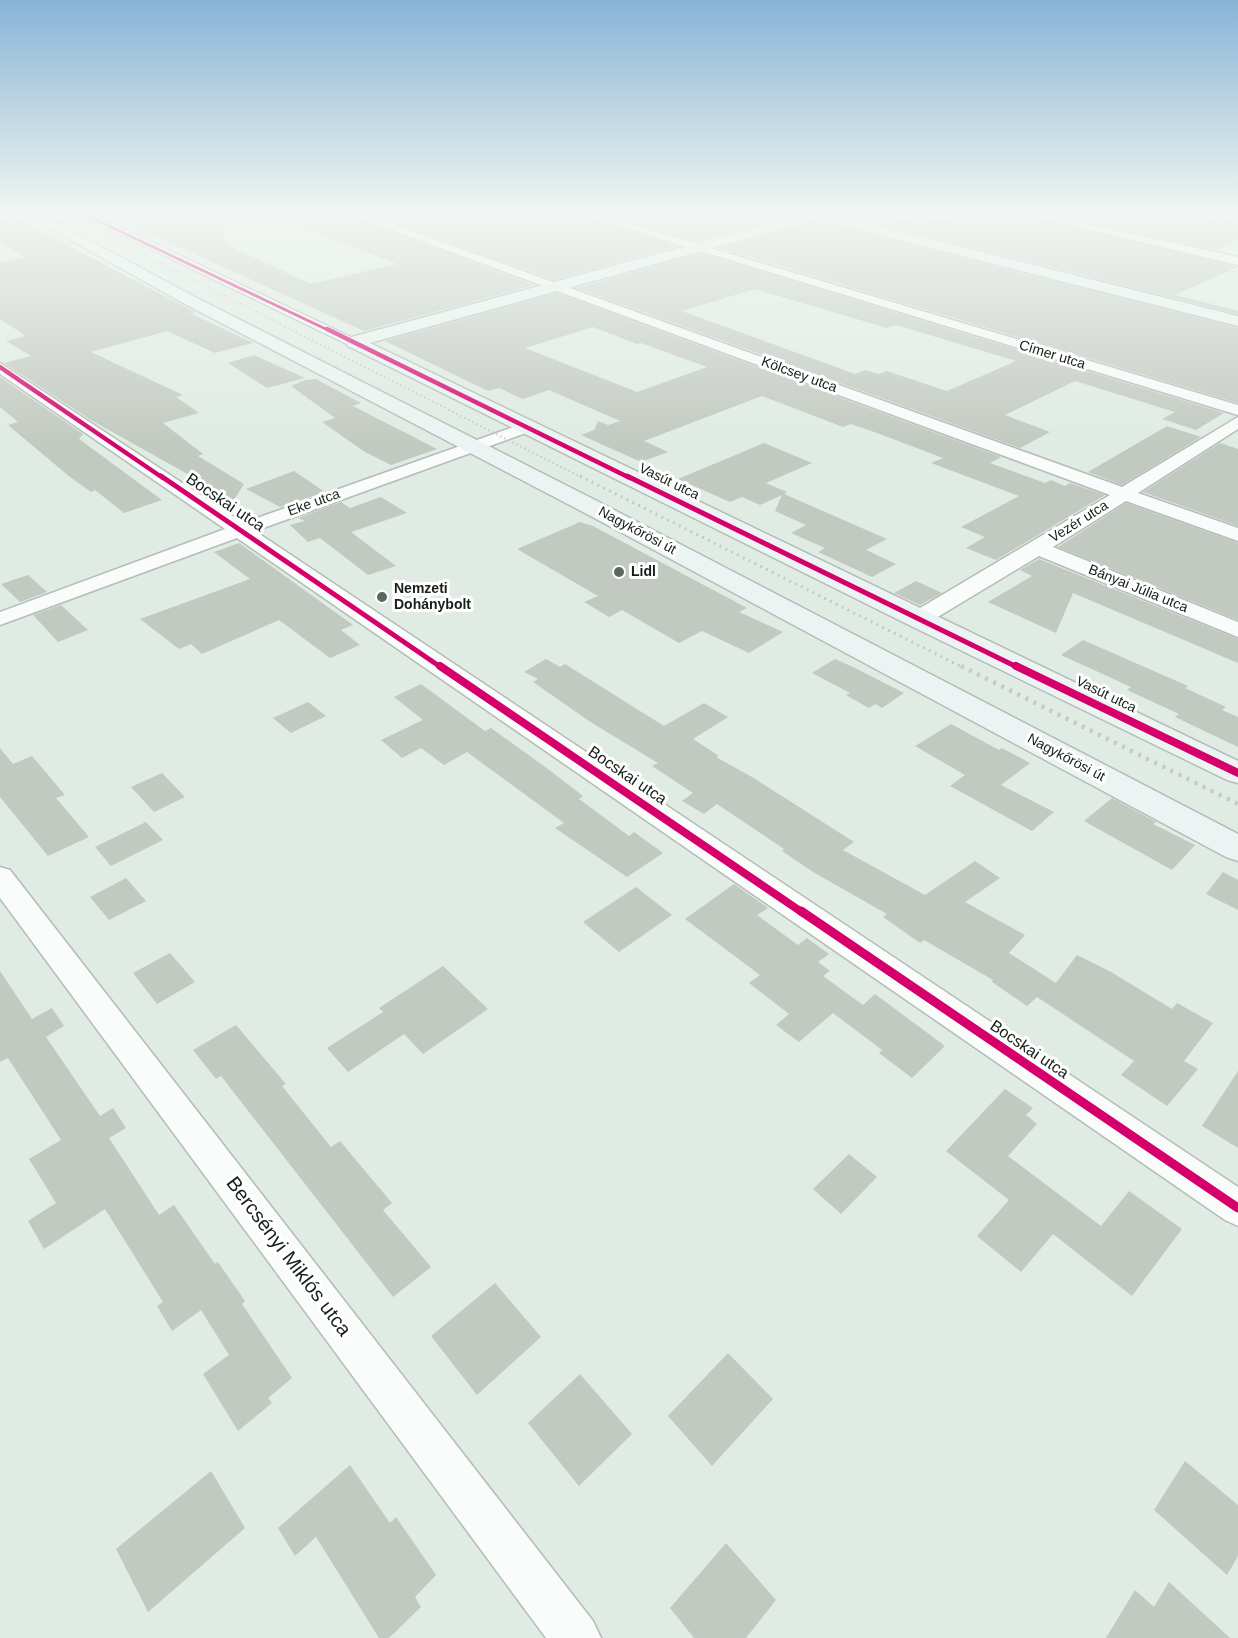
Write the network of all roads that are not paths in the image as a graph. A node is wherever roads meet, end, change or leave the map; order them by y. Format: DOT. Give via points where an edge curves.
graph roads {
  1 [pos="180,292"];
  2 [pos="249,292"];
  3 [pos="534,292"];
  4 [pos="569,292"];
  5 [pos="842,292"];
  6 [pos="1125,292"];
  7 [pos="1238,321"];
  8 [pos="354,342"];
  9 [pos="0,367"];
  10 [pos="1238,410"];
  11 [pos="1238,422"];
  12 [pos="528,427"];
  13 [pos="474,446"];
  14 [pos="1125,494"];
  15 [pos="240,530"];
  16 [pos="1238,535"];
  17 [pos="1038,548"];
  18 [pos="0,619"];
  19 [pos="918,619"];
  20 [pos="1238,630"];
  21 [pos="1238,773"];
  22 [pos="1238,849"];
  23 [pos="0,877"];
  24 [pos="1238,1208"];
  25 [pos="576,1638"];
  1 -- 13 [label="street, Nagykőrösi út"];
  2 -- 8 [label="street, Vasút utca"];
  3 -- 8 [label="street"];
  4 -- 14 [label="street, Kölcsey utca"];
  5 -- 10 [label="street, Címer utca"];
  6 -- 7 [label="street"];
  8 -- 12 [label="street, Vasút utca"];
  9 -- 15 [label="street, Bocskai utca"];
  11 -- 14 [label="street, Vezér utca"];
  12 -- 13 [label="street, Eke utca"];
  12 -- 19 [label="street, Vasút utca"];
  13 -- 15 [label="street, Eke utca"];
  13 -- 22 [label="street, Nagykőrösi út"];
  14 -- 16 [label="street, Kölcsey utca"];
  14 -- 17 [label="street, Vezér utca"];
  15 -- 18 [label="street, Eke utca"];
  15 -- 24 [label="street, Bocskai utca"];
  17 -- 19 [label="street, Vezér utca"];
  17 -- 20 [label="street, Bányai Júlia utca"];
  19 -- 21 [label="street, Vasút utca"];
  23 -- 25 [label="street, Bercsényi Miklós utca"];
}
